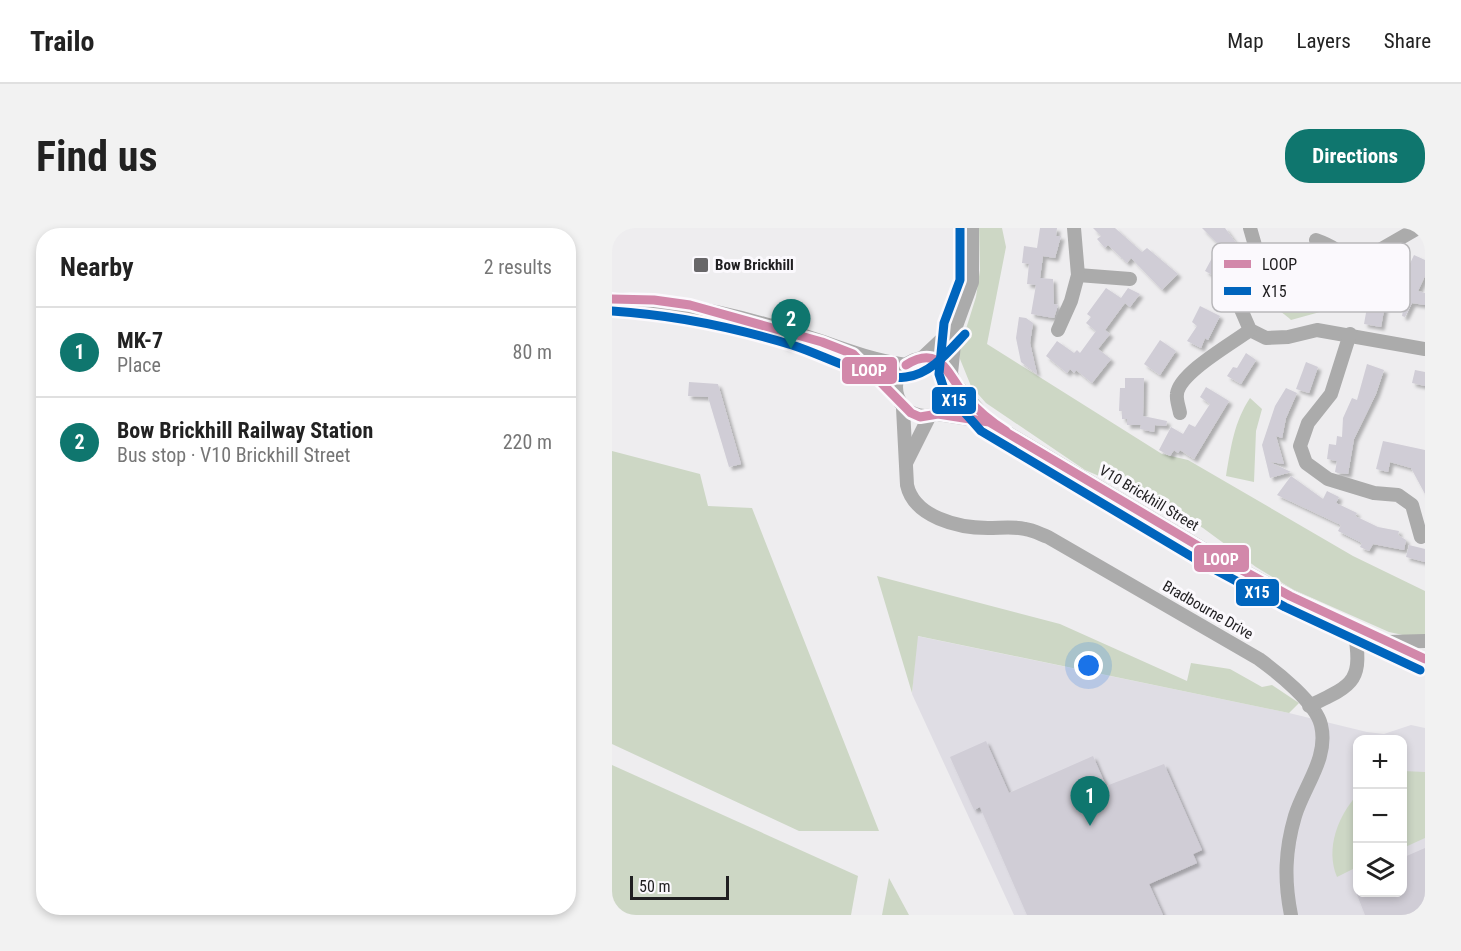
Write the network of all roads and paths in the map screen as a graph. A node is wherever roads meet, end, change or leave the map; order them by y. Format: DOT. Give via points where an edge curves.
graph roads {
  1 [pos="972,228"];
  2 [pos="1074,228"];
  3 [pos="1250,228"];
  4 [pos="1418,228"];
  5 [pos="1316,240"];
  6 [pos="1254,243"];
  7 [pos="1325,243"];
  8 [pos="1392,243"];
  9 [pos="1078,275"];
  10 [pos="1130,279"];
  11 [pos="612,299"];
  12 [pos="1242,312"];
  13 [pos="956,326"];
  14 [pos="1058,330"];
  15 [pos="1250,330"];
  16 [pos="1350,334"];
  17 [pos="1425,349"];
  18 [pos="853,354"];
  19 [pos="922,358"];
  20 [pos="906,365"];
  21 [pos="953,377"];
  22 [pos="901,404"];
  23 [pos="1180,413"];
  24 [pos="934,416"];
  25 [pos="989,422"];
  26 [pos="906,463"];
  27 [pos="1421,537"];
  28 [pos="1354,627"];
  29 [pos="1425,641"];
  30 [pos="1384,642"];
  31 [pos="1425,658"];
  32 [pos="1309,706"];
  33 [pos="1291,915"];
  1 -- 13 [label="street" via="972,282"];
  2 -- 9 [label="street"];
  3 -- 6 [label="street"];
  4 -- 8 [label="street"];
  5 -- 7 [label="street"];
  9 -- 10 [label="street"];
  9 -- 14 [label="street"];
  11 -- 18 [label="street" via="690,305"];
  12 -- 15 [label="street"];
  13 -- 19 [label="street"];
  13 -- 21 [label="street"];
  15 -- 16 [label="street" via="1266,338 1317,330"];
  15 -- 23 [label="street" via="1180,384 1176,394"];
  16 -- 17 [label="street"];
  16 -- 27 [label="street" via="1330,394 1308,423 1300,446 1306,463 1328,479 1374,494 1398,495 1412,505"];
  18 -- 20 [label="street"];
  18 -- 22 [label="street"];
  19 -- 20 [label="street"];
  19 -- 21 [label="street" via="939,361"];
  20 -- 22 [label="street" via="896,381"];
  21 -- 24 [label="street" via="952,401"];
  21 -- 25 [label="street, V10 Brickhill Street"];
  22 -- 24 [label="street" via="920,417"];
  22 -- 26 [label="street, Bradbourne Drive"];
  24 -- 25 [label="street, V10 Brickhill Street"];
  24 -- 26 [label="street"];
  25 -- 28 [label="street, V10 Brickhill Street" via="1205,550"];
  26 -- 32 [label="street, Bradbourne Drive" via="909,496 921,510 973,527 1027,529 1048,537 1259,659 1286,678"];
  28 -- 30 [label="street, V10 Brickhill Street"];
  28 -- 32 [label="street" via="1359,656 1353,680 1342,691"];
  29 -- 30 [label="street"];
  30 -- 31 [label="street, V10 Brickhill Street"];
  32 -- 33 [label="street, Bradbourne Drive" via="1321,723 1322,752 1296,814 1287,850 1285,886"];
}
